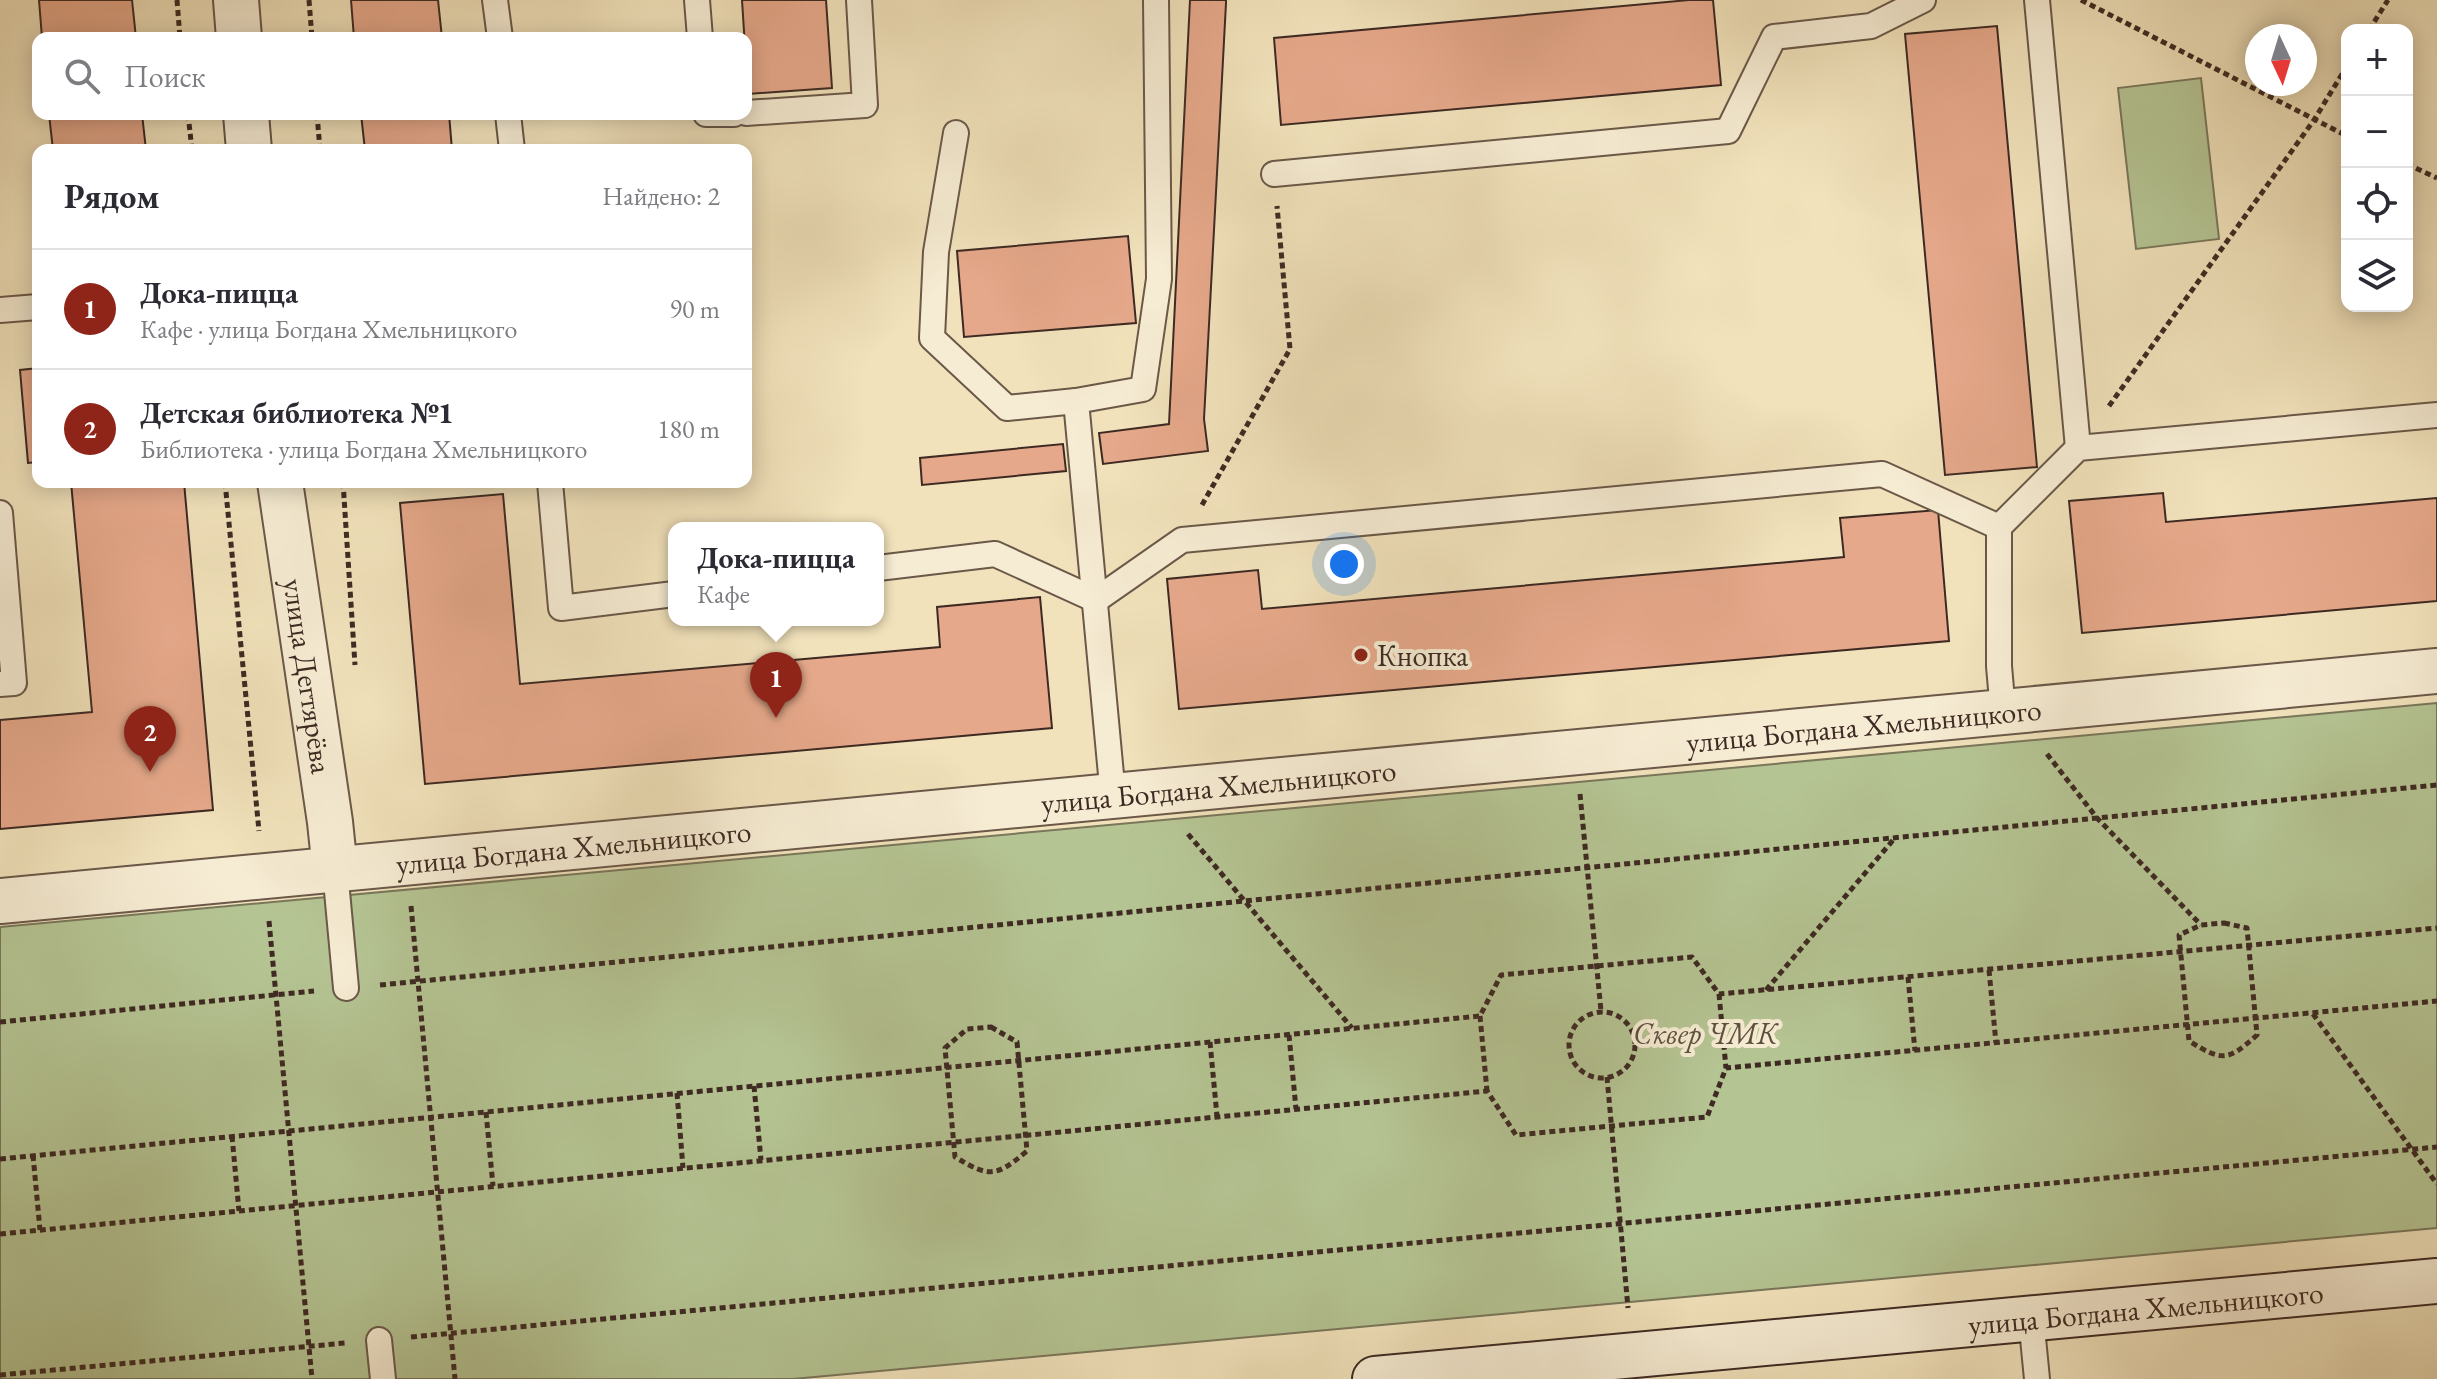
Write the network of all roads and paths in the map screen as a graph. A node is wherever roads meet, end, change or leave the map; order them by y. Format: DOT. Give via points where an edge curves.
graph roads {
  1 [pos="177,0"];
  2 [pos="236,0"];
  3 [pos="309,0"];
  4 [pos="495,0"];
  5 [pos="697,0"];
  6 [pos="859,0"];
  7 [pos="1156,0"];
  8 [pos="1923,0"];
  9 [pos="2037,0"];
  10 [pos="2081,0"];
  11 [pos="2388,0"];
  12 [pos="2373,24"];
  13 [pos="180,32"];
  14 [pos="239,32"];
  15 [pos="312,32"];
  16 [pos="499,32"];
  17 [pos="700,32"];
  18 [pos="2341,76"];
  19 [pos="752,113"];
  20 [pos="189,120"];
  21 [pos="246,120"];
  22 [pos="318,120"];
  23 [pos="509,120"];
  24 [pos="2314,120"];
  25 [pos="956,133"];
  26 [pos="2341,133"];
  27 [pos="191,144"];
  28 [pos="248,144"];
  29 [pos="320,144"];
  30 [pos="511,144"];
  31 [pos="2413,167"];
  32 [pos="1274,174"];
  33 [pos="2437,178"];
  34 [pos="32,307"];
  35 [pos="0,310"];
  36 [pos="1076,401"];
  37 [pos="2437,415"];
  38 [pos="2078,448"];
  39 [pos="226,488"];
  40 [pos="281,488"];
  41 [pos="343,488"];
  42 [pos="551,488"];
  43 [pos="0,513"];
  44 [pos="1999,527"];
  45 [pos="1182,540"];
  46 [pos="884,567"];
  47 [pos="668,595"];
  48 [pos="1096,600"];
  49 [pos="356,665"];
  50 [pos="2437,671"];
  51 [pos="0,684"];
  52 [pos="2014,711"];
  53 [pos="1576,752"];
  54 [pos="2437,785"];
  55 [pos="1113,796"];
  56 [pos="2097,818"];
  57 [pos="1186,831"];
  58 [pos="1895,838"];
  59 [pos="407,862"];
  60 [pos="1586,868"];
  61 [pos="335,870"];
  62 [pos="264,876"];
  63 [pos="1247,900"];
  64 [pos="0,901"];
  65 [pos="2201,925"];
  66 [pos="2437,928"];
  67 [pos="2249,945"];
  68 [pos="2181,952"];
  69 [pos="1596,966"];
  70 [pos="1989,970"];
  71 [pos="1908,977"];
  72 [pos="418,981"];
  73 [pos="346,988"];
  74 [pos="1766,990"];
  75 [pos="1719,994"];
  76 [pos="276,995"];
  77 [pos="2437,1001"];
  78 [pos="1601,1011"];
  79 [pos="2312,1013"];
  80 [pos="1480,1016"];
  81 [pos="2256,1018"];
  82 [pos="0,1022"];
  83 [pos="2188,1025"];
  84 [pos="1353,1029"];
  85 [pos="1289,1035"];
  86 [pos="1210,1042"];
  87 [pos="1996,1043"];
  88 [pos="1915,1051"];
  89 [pos="1019,1060"];
  90 [pos="946,1068"];
  91 [pos="1726,1068"];
  92 [pos="1607,1077"];
  93 [pos="754,1086"];
  94 [pos="1487,1091"];
  95 [pos="677,1093"];
  96 [pos="1296,1109"];
  97 [pos="486,1112"];
  98 [pos="1217,1116"];
  99 [pos="431,1117"];
  100 [pos="1611,1125"];
  101 [pos="289,1131"];
  102 [pos="1025,1135"];
  103 [pos="232,1136"];
  104 [pos="953,1142"];
  105 [pos="2437,1147"];
  106 [pos="2412,1150"];
  107 [pos="33,1155"];
  108 [pos="0,1159"];
  109 [pos="761,1160"];
  110 [pos="683,1168"];
  111 [pos="2437,1184"];
  112 [pos="493,1186"];
  113 [pos="438,1192"];
  114 [pos="295,1205"];
  115 [pos="239,1211"];
  116 [pos="1620,1224"];
  117 [pos="40,1230"];
  118 [pos="0,1234"];
  119 [pos="2437,1281"];
  120 [pos="1628,1308"];
  121 [pos="2031,1318"];
  122 [pos="451,1333"];
  123 [pos="379,1340"];
  124 [pos="309,1346"];
  125 [pos="0,1375"];
  126 [pos="312,1379"];
  127 [pos="383,1379"];
  128 [pos="455,1379"];
  129 [pos="1375,1379"];
  130 [pos="2037,1379"];
  1 -- 13 [label="path"];
  2 -- 14 [label="street"];
  3 -- 15 [label="path"];
  4 -- 16 [label="lane"];
  5 -- 17 [label="lane"];
  6 -- 19 [label="lane" via="865,105"];
  7 -- 36 [label="lane" via="1159,279 1143,389"];
  8 -- 32 [label="lane" via="1871,26 1774,37 1728,131"];
  9 -- 38 [label="lane"];
  10 -- 24 [label="path"];
  11 -- 12 [label="path"];
  18 -- 24 [label="path"];
  20 -- 27 [label="path"];
  21 -- 28 [label="street"];
  22 -- 29 [label="path"];
  23 -- 30 [label="lane"];
  24 -- 26 [label="path"];
  24 -- 38 [label="path"];
  25 -- 36 [label="lane" via="936,252 932,338 1007,408"];
  31 -- 33 [label="path"];
  32 -- 45 [label="path" via="1290,349"];
  34 -- 35 [label="lane"];
  36 -- 48 [label="lane"];
  37 -- 38 [label="lane"];
  38 -- 44 [label="lane"];
  39 -- 62 [label="path"];
  40 -- 61 [label="street, улица Дегтярёва"];
  41 -- 49 [label="path"];
  42 -- 47 [label="lane" via="561,608"];
  43 -- 51 [label="lane" via="14,683"];
  44 -- 45 [label="lane" via="1882,474"];
  44 -- 52 [label="lane" via="1999,666"];
  45 -- 48 [label="lane"];
  46 -- 48 [label="lane" via="995,554"];
  48 -- 55 [label="lane"];
  50 -- 52 [label="street, улица Богдана Хмельницкого"];
  52 -- 53 [label="street, улица Богдана Хмельницкого"];
  52 -- 56 [label="path"];
  53 -- 55 [label="street, улица Богдана Хмельницкого"];
  53 -- 60 [label="path"];
  54 -- 56 [label="path"];
  55 -- 59 [label="street, улица Богдана Хмельницкого"];
  56 -- 58 [label="path"];
  56 -- 65 [label="path"];
  57 -- 63 [label="path"];
  58 -- 60 [label="path"];
  58 -- 74 [label="path"];
  59 -- 61 [label="street, улица Богдана Хмельницкого"];
  59 -- 72 [label="path"];
  60 -- 63 [label="path"];
  60 -- 69 [label="path"];
  61 -- 62 [label="street, улица Богдана Хмельницкого"];
  61 -- 73 [label="lane"];
  62 -- 64 [label="street, улица Богдана Хмельницкого"];
  62 -- 76 [label="path"];
  63 -- 72 [label="path"];
  63 -- 84 [label="path"];
  65 -- 67 [label="path" via="2247,928"];
  65 -- 68 [label="path" via="2179,935"];
  66 -- 67 [label="path"];
  67 -- 68 [label="path"];
  67 -- 81 [label="path"];
  68 -- 70 [label="path"];
  68 -- 83 [label="path"];
  69 -- 75 [label="path" via="1692,957"];
  69 -- 78 [label="path"];
  69 -- 80 [label="path" via="1501,975"];
  70 -- 71 [label="path"];
  70 -- 87 [label="path"];
  71 -- 74 [label="path"];
  71 -- 88 [label="path"];
  72 -- 73 [label="path"];
  72 -- 99 [label="path"];
  73 -- 76 [label="path"];
  74 -- 75 [label="path"];
  75 -- 91 [label="path"];
  76 -- 82 [label="path"];
  76 -- 101 [label="path"];
  77 -- 79 [label="path"];
  78 -- 92 [label="path" via="1624,1020 1635,1042 1628,1065"];
  78 -- 92 [label="path" via="1577,1022 1569,1047 1581,1071"];
  79 -- 81 [label="path"];
  79 -- 106 [label="path"];
  80 -- 84 [label="path"];
  80 -- 94 [label="path"];
  81 -- 83 [label="path"];
  81 -- 83 [label="path" via="2257,1035 2236,1054 2214,1056 2189,1041"];
  83 -- 87 [label="path"];
  84 -- 85 [label="path"];
  85 -- 86 [label="path"];
  85 -- 96 [label="path"];
  86 -- 89 [label="path"];
  86 -- 98 [label="path"];
  87 -- 88 [label="path"];
  88 -- 91 [label="path"];
  89 -- 90 [label="path"];
  89 -- 90 [label="path" via="1017,1042 991,1027 967,1029 945,1048"];
  89 -- 102 [label="path"];
  90 -- 93 [label="path"];
  90 -- 104 [label="path"];
  91 -- 100 [label="path" via="1707,1117"];
  92 -- 100 [label="path"];
  93 -- 95 [label="path"];
  93 -- 109 [label="path"];
  94 -- 96 [label="path"];
  94 -- 100 [label="path" via="1516,1135"];
  95 -- 97 [label="path"];
  95 -- 110 [label="path"];
  96 -- 98 [label="path"];
  97 -- 99 [label="path"];
  97 -- 112 [label="path"];
  98 -- 102 [label="path"];
  99 -- 101 [label="path"];
  99 -- 113 [label="path"];
  100 -- 116 [label="path"];
  101 -- 103 [label="path"];
  101 -- 114 [label="path"];
  102 -- 104 [label="path"];
  102 -- 104 [label="path" via="1027,1151 1005,1170 981,1172 955,1157"];
  103 -- 107 [label="path"];
  103 -- 115 [label="path"];
  104 -- 109 [label="path"];
  105 -- 106 [label="path"];
  106 -- 111 [label="path"];
  106 -- 116 [label="path"];
  107 -- 108 [label="path"];
  107 -- 117 [label="path"];
  109 -- 110 [label="path"];
  110 -- 112 [label="path"];
  112 -- 113 [label="path"];
  113 -- 114 [label="path"];
  113 -- 122 [label="path"];
  114 -- 115 [label="path"];
  114 -- 124 [label="path"];
  115 -- 117 [label="path"];
  116 -- 120 [label="path"];
  116 -- 122 [label="path"];
  117 -- 118 [label="path"];
  119 -- 121 [label="street, улица Богдана Хмельницкого"];
  121 -- 129 [label="street, улица Богдана Хмельницкого"];
  121 -- 130 [label="lane"];
  122 -- 123 [label="path"];
  122 -- 128 [label="path"];
  123 -- 124 [label="path"];
  123 -- 127 [label="lane"];
  124 -- 125 [label="path"];
  124 -- 126 [label="path"];
}
